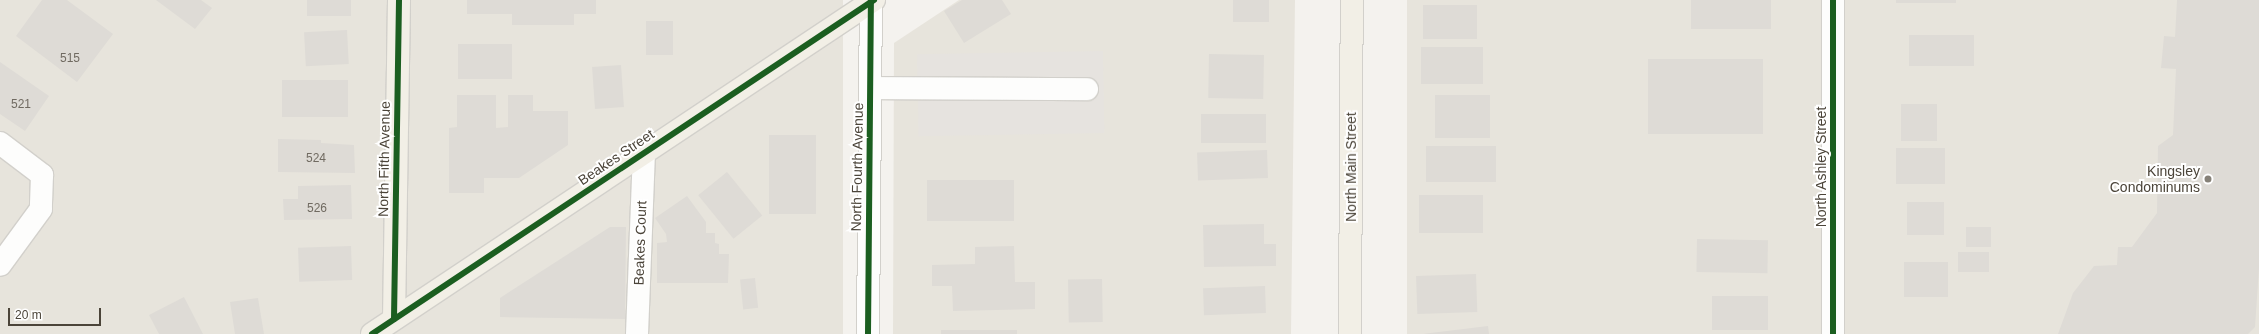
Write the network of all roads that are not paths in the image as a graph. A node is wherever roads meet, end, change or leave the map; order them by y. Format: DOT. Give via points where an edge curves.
graph roads {
  1 [pos="399,0"];
  2 [pos="1352,0"];
  3 [pos="1832,0"];
  4 [pos="872,1"];
  5 [pos="870,88"];
  6 [pos="1087,89"];
  7 [pos="0,143"];
  8 [pos="644,153"];
  9 [pos="0,265"];
  10 [pos="394,327"];
  11 [pos="372,334"];
  12 [pos="637,334"];
  13 [pos="868,334"];
  14 [pos="1350,334"];
  15 [pos="1833,334"];
  1 -- 10 [label="main road, North Fifth Avenue"];
  2 -- 14 [label="main road, North Main Street"];
  3 -- 15 [label="street, North Ashley Street"];
  4 -- 5 [label="street, North Fourth Avenue"];
  4 -- 8 [label="main road, Beakes Street"];
  5 -- 6 [label="street"];
  5 -- 13 [label="street, North Fourth Avenue"];
  7 -- 9 [label="street" via="42,175 41,209"];
  8 -- 10 [label="main road, Beakes Street"];
  8 -- 12 [label="street, Beakes Court"];
  10 -- 11 [label="main road, Beakes Street"];
}
